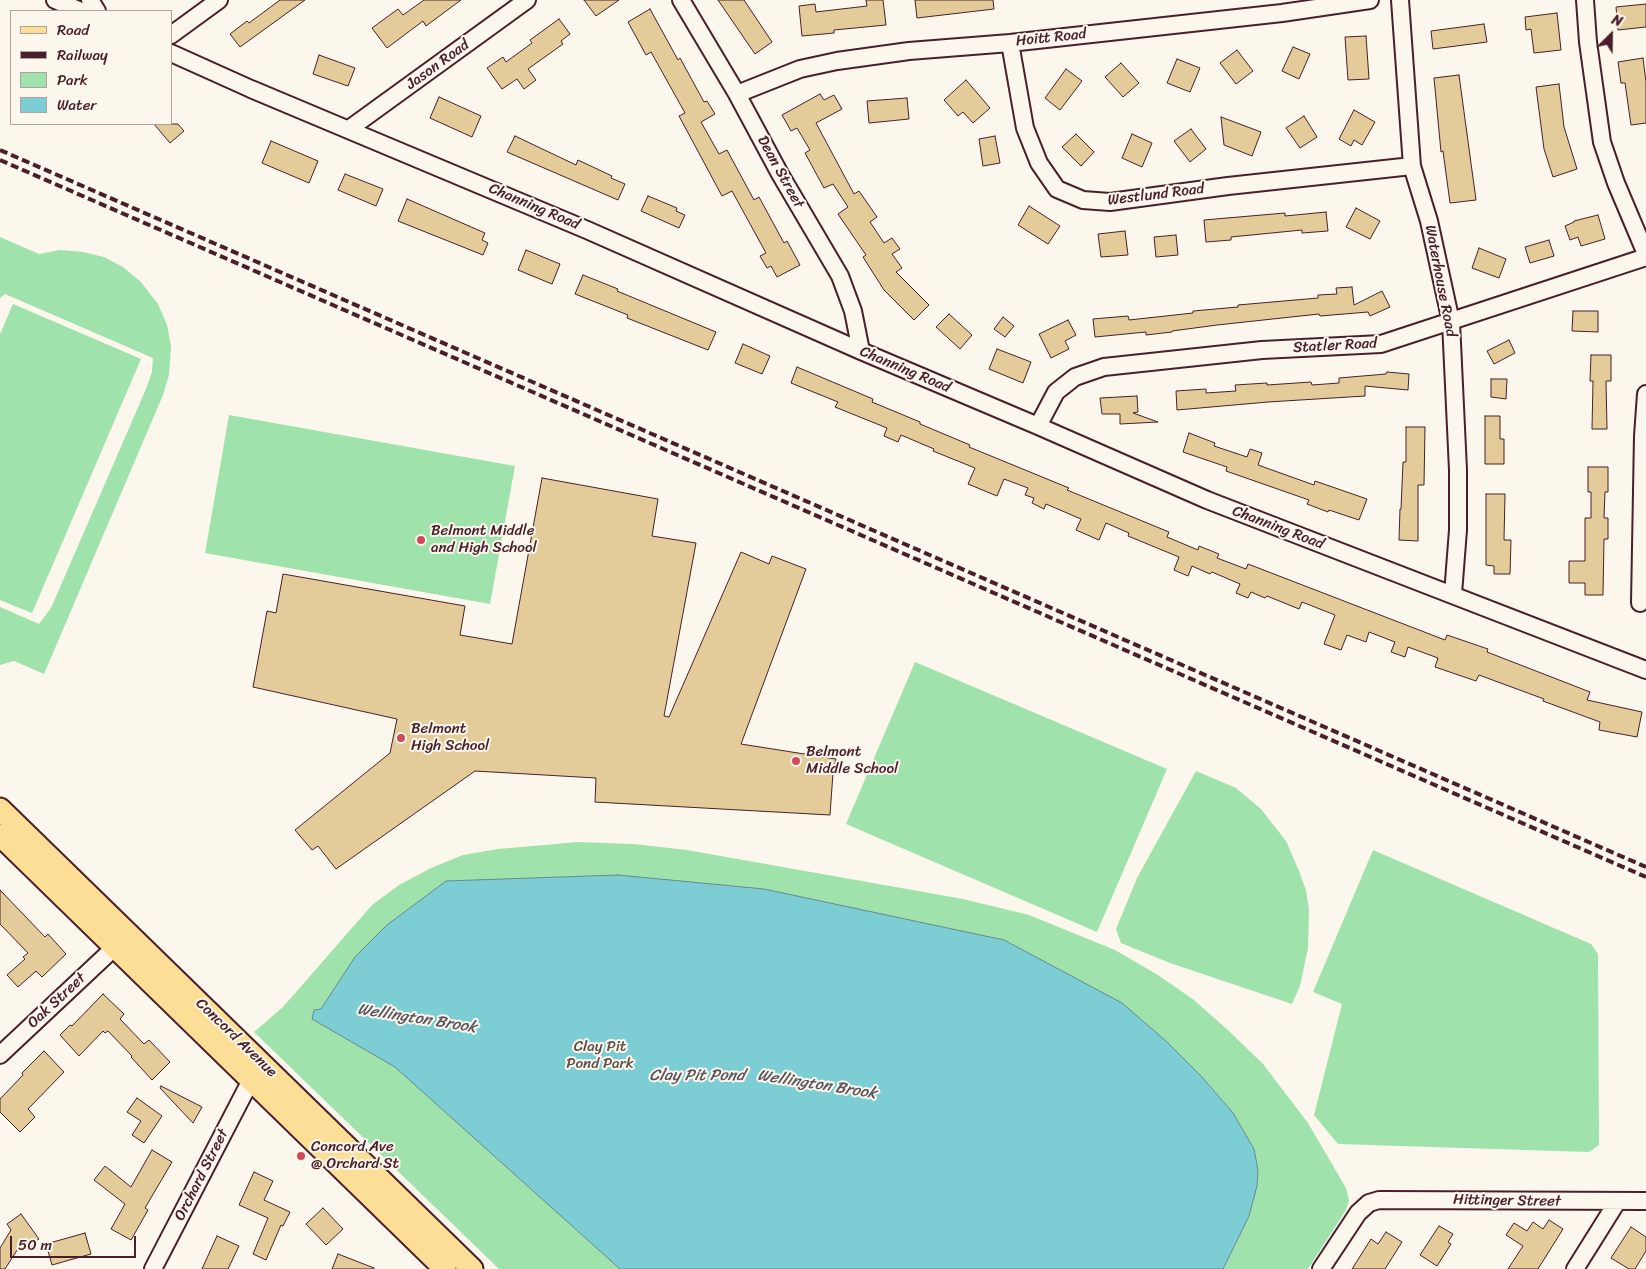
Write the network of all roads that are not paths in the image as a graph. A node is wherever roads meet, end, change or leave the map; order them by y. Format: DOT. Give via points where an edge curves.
graph roads {
  1 [pos="55,0"];
  2 [pos="219,0"];
  3 [pos="526,0"];
  4 [pos="681,0"];
  5 [pos="1370,0"];
  6 [pos="1400,0"];
  7 [pos="1585,0"];
  8 [pos="79,10"];
  9 [pos="172,34"];
  10 [pos="1010,42"];
  11 [pos="172,52"];
  12 [pos="737,94"];
  13 [pos="349,129"];
  14 [pos="1412,166"];
  15 [pos="1646,255"];
  16 [pos="1451,322"];
  17 [pos="861,351"];
  18 [pos="1646,394"];
  19 [pos="1038,426"];
  20 [pos="1645,436"];
  21 [pos="1453,594"];
  22 [pos="1640,603"];
  23 [pos="1646,670"];
  24 [pos="0,809"];
  25 [pos="0,835"];
  26 [pos="114,948"];
  27 [pos="0,1055"];
  28 [pos="251,1080"];
  29 [pos="1617,1202"];
  30 [pos="1646,1202"];
  31 [pos="153,1269"];
  32 [pos="445,1269"];
  33 [pos="472,1269"];
  34 [pos="1321,1269"];
  35 [pos="1575,1269"];
  1 -- 8 [label="street"];
  2 -- 9 [label="street"];
  3 -- 13 [label="street, Jason Road"];
  4 -- 12 [label="street, Dean Street"];
  5 -- 10 [label="street, Hoitt Road" via="1282,13"];
  6 -- 14 [label="street, Waterhouse Road"];
  7 -- 15 [label="street" via="1602,142"];
  10 -- 12 [label="street, Hoitt Road" via="837,60 800,69"];
  10 -- 14 [label="street, Westlund Road" via="1025,128 1039,164 1057,189 1083,200 1110,202"];
  11 -- 13 [label="street, Channing Road"];
  12 -- 17 [label="street, Dean Street" via="840,276 853,311"];
  13 -- 17 [label="street, Channing Road"];
  14 -- 16 [label="street, Waterhouse Road" via="1429,220"];
  15 -- 16 [label="street, Statler Road"];
  16 -- 19 [label="street, Statler Road" via="1382,344 1262,350 1104,367 1075,377 1056,392"];
  16 -- 21 [label="street, Waterhouse Road" via="1458,470"];
  17 -- 19 [label="street, Channing Road"];
  18 -- 20 [label="street"];
  19 -- 21 [label="street, Channing Road" via="1207,500"];
  20 -- 22 [label="street"];
  21 -- 23 [label="street, Channing Road"];
  24 -- 33 [label="main road, Concord Avenue"];
  25 -- 26 [label="main road, Concord Avenue"];
  26 -- 27 [label="street, Oak Street"];
  26 -- 28 [label="main road, Concord Avenue"];
  28 -- 31 [label="street, Orchard Street"];
  28 -- 32 [label="main road, Concord Avenue"];
  29 -- 30 [label="street, Hittinger Street"];
  29 -- 34 [label="street, Hittinger Street" via="1380,1200 1358,1213"];
  29 -- 35 [label="street"];
}
